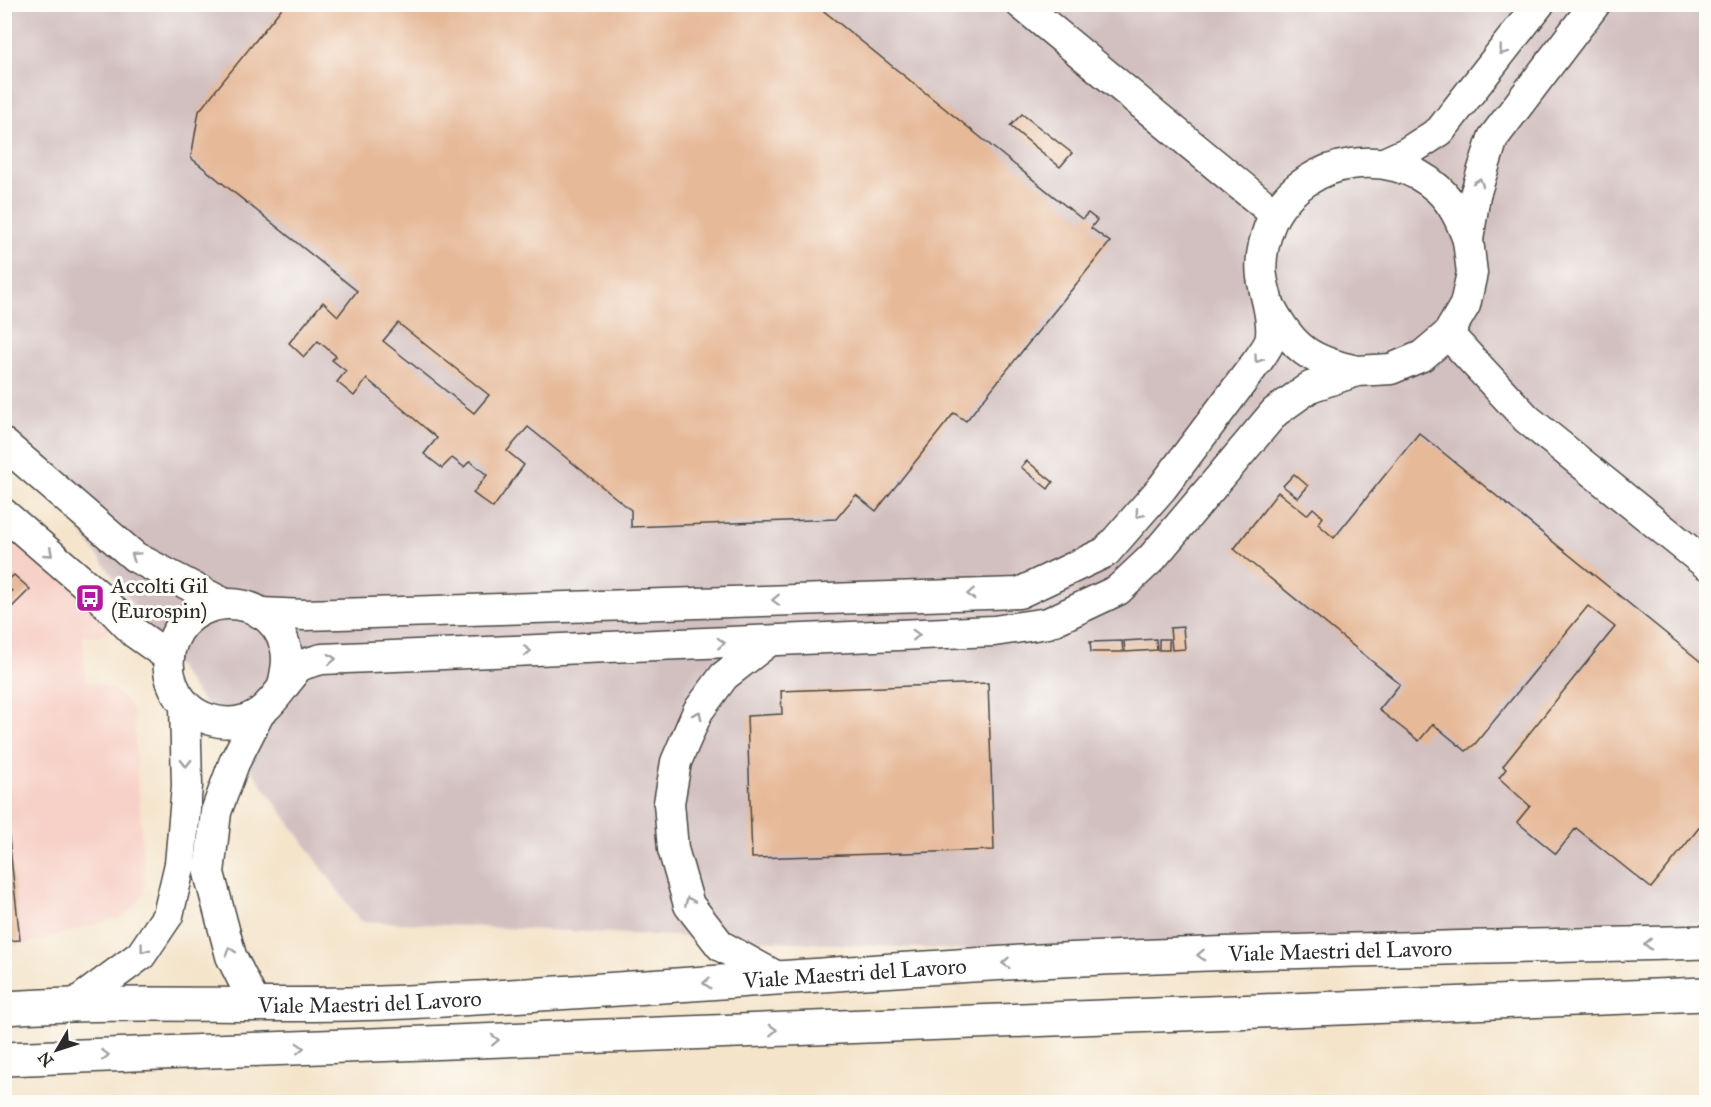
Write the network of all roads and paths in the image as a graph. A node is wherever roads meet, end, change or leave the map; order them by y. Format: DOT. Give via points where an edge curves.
graph roads {
  1 [pos="1021,4"];
  2 [pos="1539,4"];
  3 [pos="1595,4"];
  4 [pos="1384,163"];
  5 [pos="1275,214"];
  6 [pos="1468,240"];
  7 [pos="1269,305"];
  8 [pos="1448,334"];
  9 [pos="1357,371"];
  10 [pos="4,444"];
  11 [pos="4,514"];
  12 [pos="1707,564"];
  13 [pos="223,603"];
  14 [pos="260,613"];
  15 [pos="769,641"];
  16 [pos="169,657"];
  17 [pos="284,686"];
  18 [pos="185,704"];
  19 [pos="259,714"];
  20 [pos="1707,942"];
  21 [pos="779,978"];
  22 [pos="1707,994"];
  23 [pos="76,1003"];
  24 [pos="255,1004"];
  25 [pos="4,1008"];
  26 [pos="4,1059"];
  1 -- 5 [label="street"];
  2 -- 4 [label="street, one-way" via="1440,131"];
  6 -- 3 [label="street, one-way" via="1475,195 1493,138"];
  4 -- 5 [label="street" via="1352,162 1322,171 1295,189"];
  4 -- 6 [label="street" via="1413,172 1438,189 1457,213"];
  5 -- 7 [label="street" via="1264,243 1262,275"];
  6 -- 8 [label="street" via="1472,273 1465,305"];
  7 -- 9 [label="street" via="1283,330 1304,351 1329,365"];
  7 -- 14 [label="street, one-way" via="1271,337 1259,359 1155,496 1106,552 1019,593 305,615"];
  8 -- 9 [label="street" via="1422,356 1401,365"];
  8 -- 12 [label="street" via="1527,419"];
  15 -- 9 [label="street, one-way" via="994,632 1048,623 1084,607 1118,590 1152,558 1275,412 1310,387"];
  13 -- 10 [label="street, one-way" via="135,557"];
  11 -- 16 [label="street, one-way" via="98,595 135,633"];
  13 -- 14 [label="street" via="242,605"];
  13 -- 16 [label="street" via="200,611 181,626"];
  14 -- 17 [label="street" via="275,627 285,645 288,666"];
  17 -- 15 [label="street, one-way" via="299,666 322,659"];
  21 -- 15 [label="street, one-way" via="721,946 689,905 673,849 669,803 676,762 698,711 724,676"];
  16 -- 18 [label="street" via="175,690"];
  17 -- 19 [label="street"];
  18 -- 19 [label="street" via="201,716 220,722 240,721"];
  18 -- 23 [label="street, one-way" via="185,808 180,864 168,915 141,955"];
  24 -- 19 [label="street, one-way" via="231,956 209,873 216,812 234,763"];
  20 -- 21 [label="street, Viale Maestri del Lavoro, one-way" via="1242,953"];
  21 -- 24 [label="street, Viale Maestri del Lavoro, one-way" via="403,1002"];
  26 -- 22 [label="street, Viale Maestri del Lavoro, one-way"];
  23 -- 24 [label="street, Viale Maestri del Lavoro"];
  23 -- 25 [label="street, Viale Maestri del Lavoro"];
}
